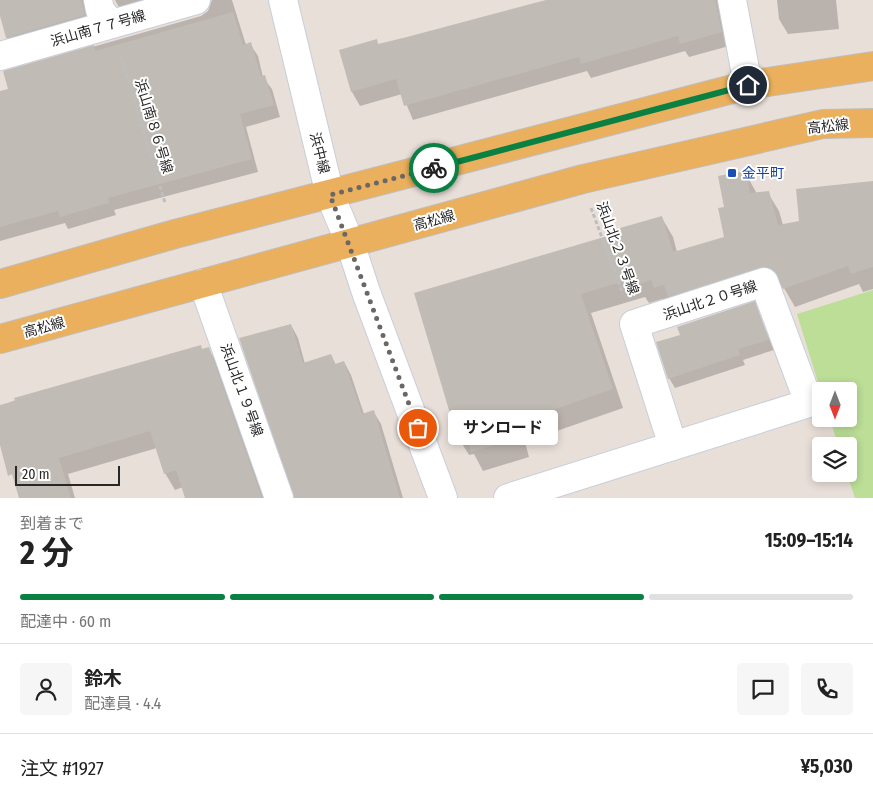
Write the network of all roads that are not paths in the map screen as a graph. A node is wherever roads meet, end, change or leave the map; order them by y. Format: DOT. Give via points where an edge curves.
graph roads {
  1 [pos="98,0"];
  2 [pos="196,0"];
  3 [pos="283,0"];
  4 [pos="732,0"];
  5 [pos="111,24"];
  6 [pos="0,56"];
  7 [pos="873,66"];
  8 [pos="748,85"];
  9 [pos="873,123"];
  10 [pos="330,195"];
  11 [pos="350,243"];
  12 [pos="203,283"];
  13 [pos="0,284"];
  14 [pos="0,339"];
  15 [pos="673,446"];
  16 [pos="279,498"];
  17 [pos="443,498"];
  18 [pos="508,498"];
  1 -- 5 [label="street" via="100,10"];
  2 -- 5 [label="street, 浜山南７７号線"];
  3 -- 10 [label="street, 浜中線"];
  4 -- 8 [label="street"];
  5 -- 6 [label="street, 浜山南７７号線"];
  7 -- 8 [label="main road"];
  8 -- 10 [label="main road"];
  9 -- 11 [label="main road, 高松線" via="823,124 582,179"];
  10 -- 11 [label="street, 浜中線"];
  10 -- 13 [label="main road" via="175,234"];
  11 -- 12 [label="main road, 高松線"];
  11 -- 17 [label="street, 浜中線"];
  12 -- 14 [label="main road, 高松線"];
  12 -- 16 [label="street, 浜山北１９号線"];
  15 -- 15 [label="street, 浜山北２０号線" via="809,403 764,282 634,324"];
  15 -- 18 [label="street, 浜山北２０号線"];
}
